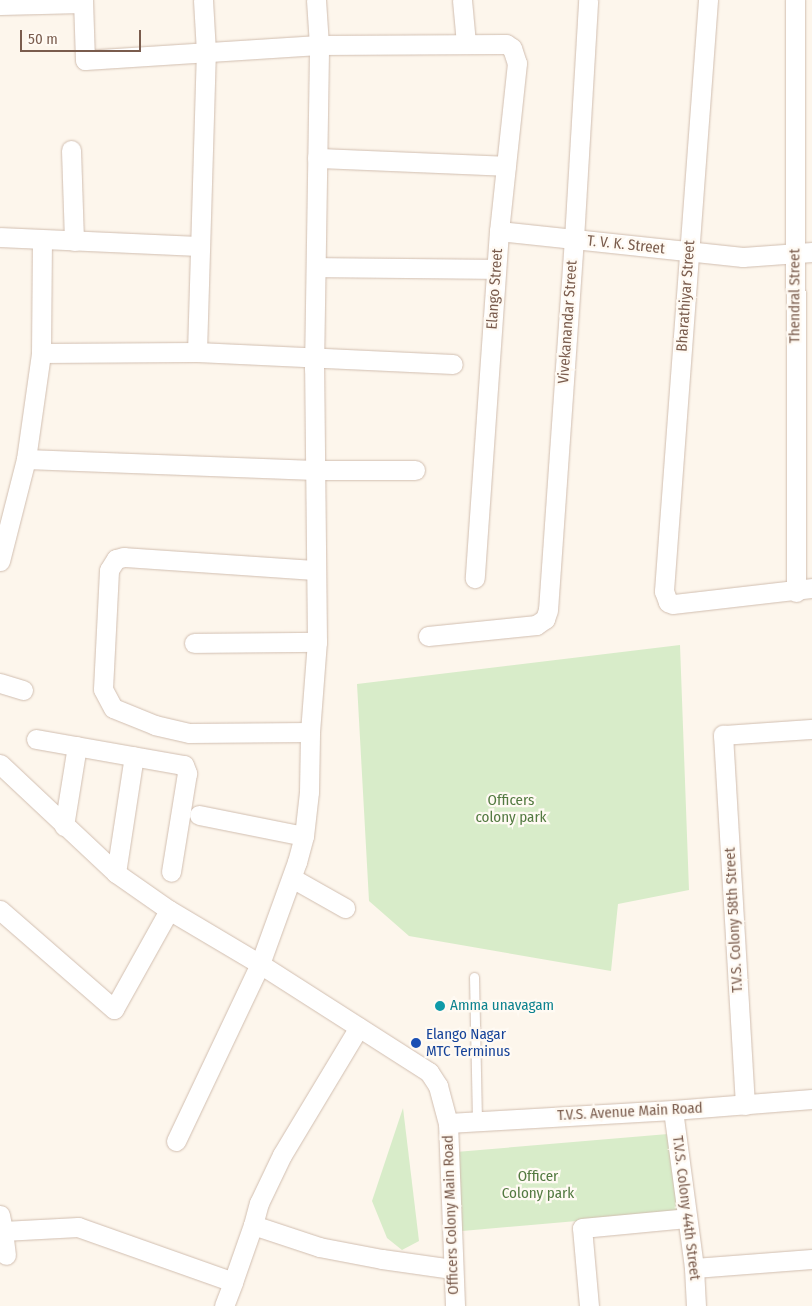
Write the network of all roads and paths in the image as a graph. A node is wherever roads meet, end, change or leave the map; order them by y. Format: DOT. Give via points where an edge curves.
graph roads {
  1 [pos="203,0"];
  2 [pos="316,0"];
  3 [pos="462,0"];
  4 [pos="588,0"];
  5 [pos="708,0"];
  6 [pos="795,0"];
  7 [pos="83,1"];
  8 [pos="0,5"];
  9 [pos="466,43"];
  10 [pos="319,46"];
  11 [pos="206,52"];
  12 [pos="71,150"];
  13 [pos="317,158"];
  14 [pos="506,166"];
  15 [pos="499,231"];
  16 [pos="0,237"];
  17 [pos="574,239"];
  18 [pos="42,240"];
  19 [pos="74,241"];
  20 [pos="200,246"];
  21 [pos="689,251"];
  22 [pos="803,252"];
  23 [pos="316,267"];
  24 [pos="496,270"];
  25 [pos="197,352"];
  26 [pos="40,353"];
  27 [pos="314,359"];
  28 [pos="453,364"];
  29 [pos="803,409"];
  30 [pos="26,459"];
  31 [pos="315,470"];
  32 [pos="415,470"];
  33 [pos="803,517"];
  34 [pos="0,561"];
  35 [pos="316,570"];
  36 [pos="474,578"];
  37 [pos="804,590"];
  38 [pos="428,636"];
  39 [pos="317,642"];
  40 [pos="194,643"];
  41 [pos="0,683"];
  42 [pos="23,690"];
  43 [pos="812,729"];
  44 [pos="310,732"];
  45 [pos="36,739"];
  46 [pos="77,746"];
  47 [pos="134,756"];
  48 [pos="0,764"];
  49 [pos="199,815"];
  50 [pos="64,826"];
  51 [pos="304,836"];
  52 [pos="171,872"];
  53 [pos="116,873"];
  54 [pos="292,878"];
  55 [pos="345,908"];
  56 [pos="0,910"];
  57 [pos="169,910"];
  58 [pos="260,964"];
  59 [pos="474,977"];
  60 [pos="359,1027"];
  61 [pos="812,1099"];
  62 [pos="745,1105"];
  63 [pos="673,1110"];
  64 [pos="477,1121"];
  65 [pos="448,1123"];
  66 [pos="176,1141"];
  67 [pos="687,1218"];
  68 [pos="1,1223"];
  69 [pos="253,1224"];
  70 [pos="6,1255"];
  71 [pos="812,1259"];
  72 [pos="452,1268"];
  73 [pos="694,1268"];
  74 [pos="232,1282"];
  75 [pos="224,1306"];
  76 [pos="455,1306"];
  77 [pos="589,1306"];
  78 [pos="696,1306"];
  1 -- 11 [label="street"];
  2 -- 10 [label="street"];
  3 -- 9 [label="street"];
  4 -- 17 [label="street, Vivekanandar Street"];
  5 -- 21 [label="street, Bharathiyar Street"];
  6 -- 22 [label="street, Thendral Street"];
  7 -- 8 [label="street"];
  7 -- 11 [label="street, Elango Street" via="85,60"];
  9 -- 10 [label="street, Elango Street"];
  9 -- 14 [label="street, Elango Street" via="506,44 515,54 517,63"];
  10 -- 11 [label="street, Elango Street"];
  10 -- 13 [label="street"];
  11 -- 20 [label="street"];
  12 -- 19 [label="street"];
  13 -- 14 [label="street"];
  13 -- 23 [label="street"];
  14 -- 15 [label="street, Elango Street"];
  15 -- 17 [label="street, T. V. K. Street"];
  15 -- 24 [label="street, Elango Street"];
  16 -- 18 [label="street"];
  17 -- 21 [label="street, T. V. K. Street"];
  17 -- 38 [label="street, Vivekanandar Street" via="545,619 522,628"];
  18 -- 19 [label="street"];
  18 -- 26 [label="street"];
  19 -- 20 [label="street"];
  20 -- 25 [label="street"];
  21 -- 22 [label="street, T. V. K. Street" via="743,257"];
  21 -- 37 [label="street, Bharathiyar Street" via="664,591 668,602 673,604"];
  22 -- 29 [label="street, Thendral Street"];
  23 -- 24 [label="street"];
  23 -- 27 [label="street"];
  24 -- 36 [label="street, Elango Street"];
  25 -- 26 [label="street"];
  25 -- 27 [label="street"];
  26 -- 30 [label="street"];
  27 -- 28 [label="street"];
  27 -- 31 [label="street"];
  29 -- 33 [label="street, Thendral Street"];
  30 -- 31 [label="street"];
  30 -- 34 [label="street"];
  31 -- 32 [label="street"];
  31 -- 35 [label="street"];
  33 -- 37 [label="street, Thendral Street"];
  35 -- 39 [label="street"];
  35 -- 44 [label="street" via="116,559 108,570 103,688 113,708 154,725 189,733"];
  39 -- 40 [label="street"];
  39 -- 44 [label="street"];
  41 -- 42 [label="street"];
  43 -- 62 [label="street, T.V.S. Colony 58th Street" via="723,735"];
  44 -- 51 [label="street"];
  45 -- 46 [label="street"];
  46 -- 47 [label="street"];
  46 -- 50 [label="street"];
  47 -- 52 [label="street" via="186,767"];
  47 -- 53 [label="street"];
  48 -- 50 [label="street, Officers Colony Main Road"];
  49 -- 51 [label="street"];
  50 -- 53 [label="street, Officers Colony Main Road"];
  51 -- 54 [label="street"];
  53 -- 57 [label="street, Officers Colony Main Road"];
  54 -- 55 [label="street"];
  54 -- 58 [label="street"];
  56 -- 57 [label="street" via="114,1009"];
  57 -- 58 [label="street, Officers Colony Main Road"];
  58 -- 60 [label="street, Officers Colony Main Road"];
  58 -- 66 [label="street"];
  59 -- 64 [label="lane"];
  60 -- 65 [label="street, Officers Colony Main Road" via="429,1072 438,1086"];
  60 -- 69 [label="street" via="282,1155 259,1203"];
  61 -- 62 [label="street, T.V.S. Avenue Main Road"];
  62 -- 63 [label="street, T.V.S. Avenue Main Road"];
  63 -- 64 [label="street, T.V.S. Avenue Main Road"];
  63 -- 67 [label="street, T.V.S. Colony 44th Street"];
  64 -- 65 [label="street, T.V.S. Avenue Main Road"];
  65 -- 72 [label="street, Officers Colony Main Road"];
  67 -- 73 [label="street, T.V.S. Colony 44th Street"];
  67 -- 77 [label="street" via="582,1228"];
  68 -- 70 [label="street"];
  68 -- 74 [label="street" via="78,1227"];
  69 -- 72 [label="street" via="319,1247"];
  69 -- 74 [label="street"];
  71 -- 73 [label="street"];
  72 -- 76 [label="street, Officers Colony Main Road"];
  73 -- 78 [label="street, T.V.S. Colony 44th Street"];
  74 -- 75 [label="street"];
}
